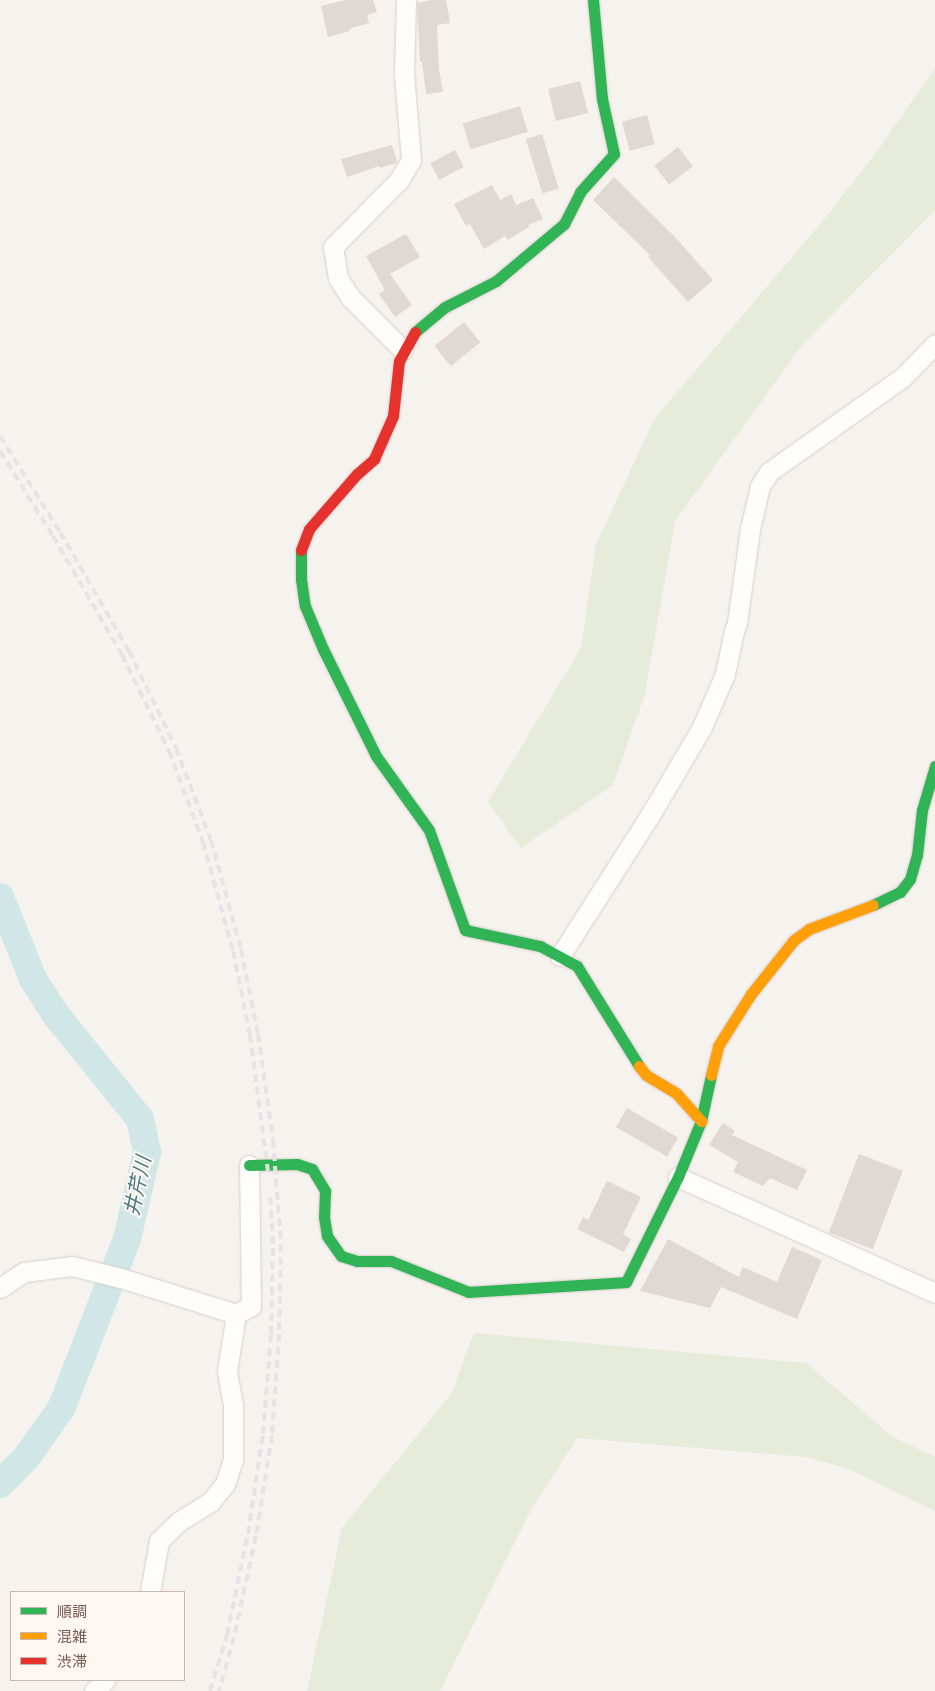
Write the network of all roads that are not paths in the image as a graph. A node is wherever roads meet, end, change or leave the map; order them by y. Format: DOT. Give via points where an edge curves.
graph roads {
  1 [pos="406,0"];
  2 [pos="593,0"];
  3 [pos="935,344"];
  4 [pos="404,350"];
  5 [pos="935,766"];
  6 [pos="560,956"];
  7 [pos="702,1122"];
  8 [pos="249,1165"];
  9 [pos="678,1177"];
  10 [pos="0,1288"];
  11 [pos="935,1293"];
  12 [pos="236,1314"];
  13 [pos="150,1591"];
  14 [pos="104,1681"];
  15 [pos="94,1691"];
  1 -- 4 [label="street" via="404,73 411,160 399,180 333,246 338,278 350,298"];
  2 -- 4 [label="street" via="602,99 614,154 580,192 564,224 496,281 445,307 412,335"];
  3 -- 6 [label="street" via="902,378 769,472 760,486 750,529 737,623 724,674 706,718 649,817"];
  4 -- 6 [label="street" via="393,416 374,459 309,529 301,549 305,606 376,756 429,830 464,930 540,946"];
  5 -- 7 [label="street" via="922,810 917,855 910,879 900,892 809,929 794,940 751,994 718,1046"];
  6 -- 7 [label="street" via="577,966 646,1075 676,1093"];
  7 -- 9 [label="street"];
  8 -- 9 [label="street" via="297,1164 312,1169 325,1191 327,1236 341,1256 357,1261 391,1261 469,1292 626,1282"];
  8 -- 12 [label="street" via="252,1306"];
  9 -- 11 [label="street"];
  10 -- 12 [label="street" via="24,1272 72,1266"];
  12 -- 13 [label="street" via="226,1371 233,1406 233,1460 224,1484 212,1501 178,1522 160,1540"];
  14 -- 15 [label="street"];
}
